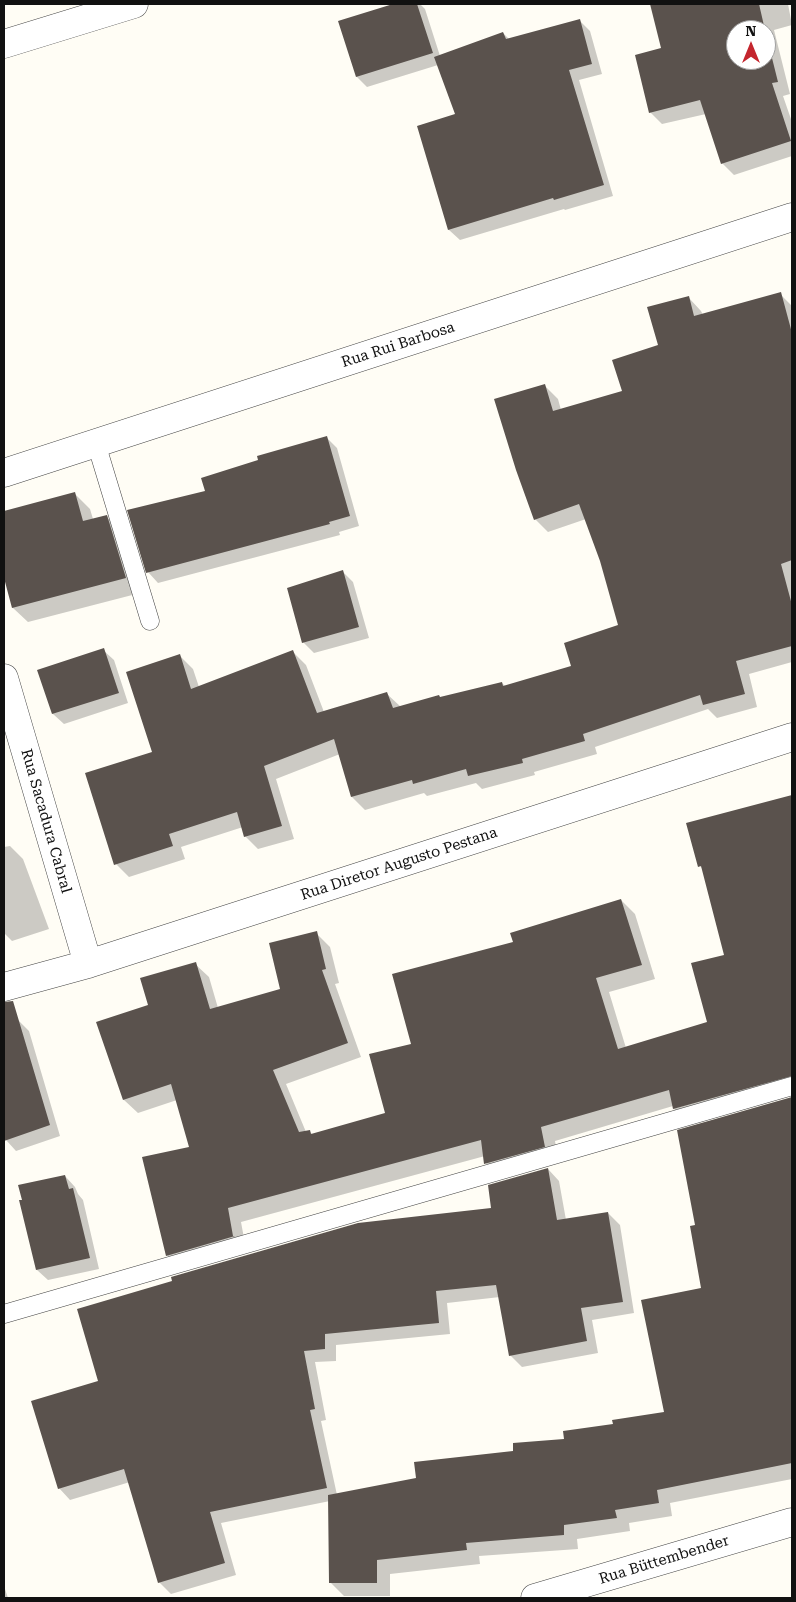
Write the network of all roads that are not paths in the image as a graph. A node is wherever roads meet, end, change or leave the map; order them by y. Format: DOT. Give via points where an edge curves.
graph roads {
  1 [pos="134,4"];
  2 [pos="4,44"];
  3 [pos="792,217"];
  4 [pos="96,443"];
  5 [pos="4,472"];
  6 [pos="150,621"];
  7 [pos="4,678"];
  8 [pos="792,737"];
  9 [pos="88,964"];
  10 [pos="4,987"];
  11 [pos="792,1086"];
  12 [pos="4,1314"];
  13 [pos="792,1522"];
  14 [pos="535,1598"];
  1 -- 2 [label="street"];
  3 -- 4 [label="street, Rua Rui Barbosa"];
  4 -- 5 [label="street, Rua Rui Barbosa"];
  4 -- 6 [label="lane"];
  7 -- 9 [label="street, Rua Sacadura Cabral"];
  8 -- 9 [label="street, Rua Diretor Augusto Pestana"];
  9 -- 10 [label="street, Rua Diretor Augusto Pestana"];
  11 -- 12 [label="lane"];
  13 -- 14 [label="street, Rua Büttembender"];
}
